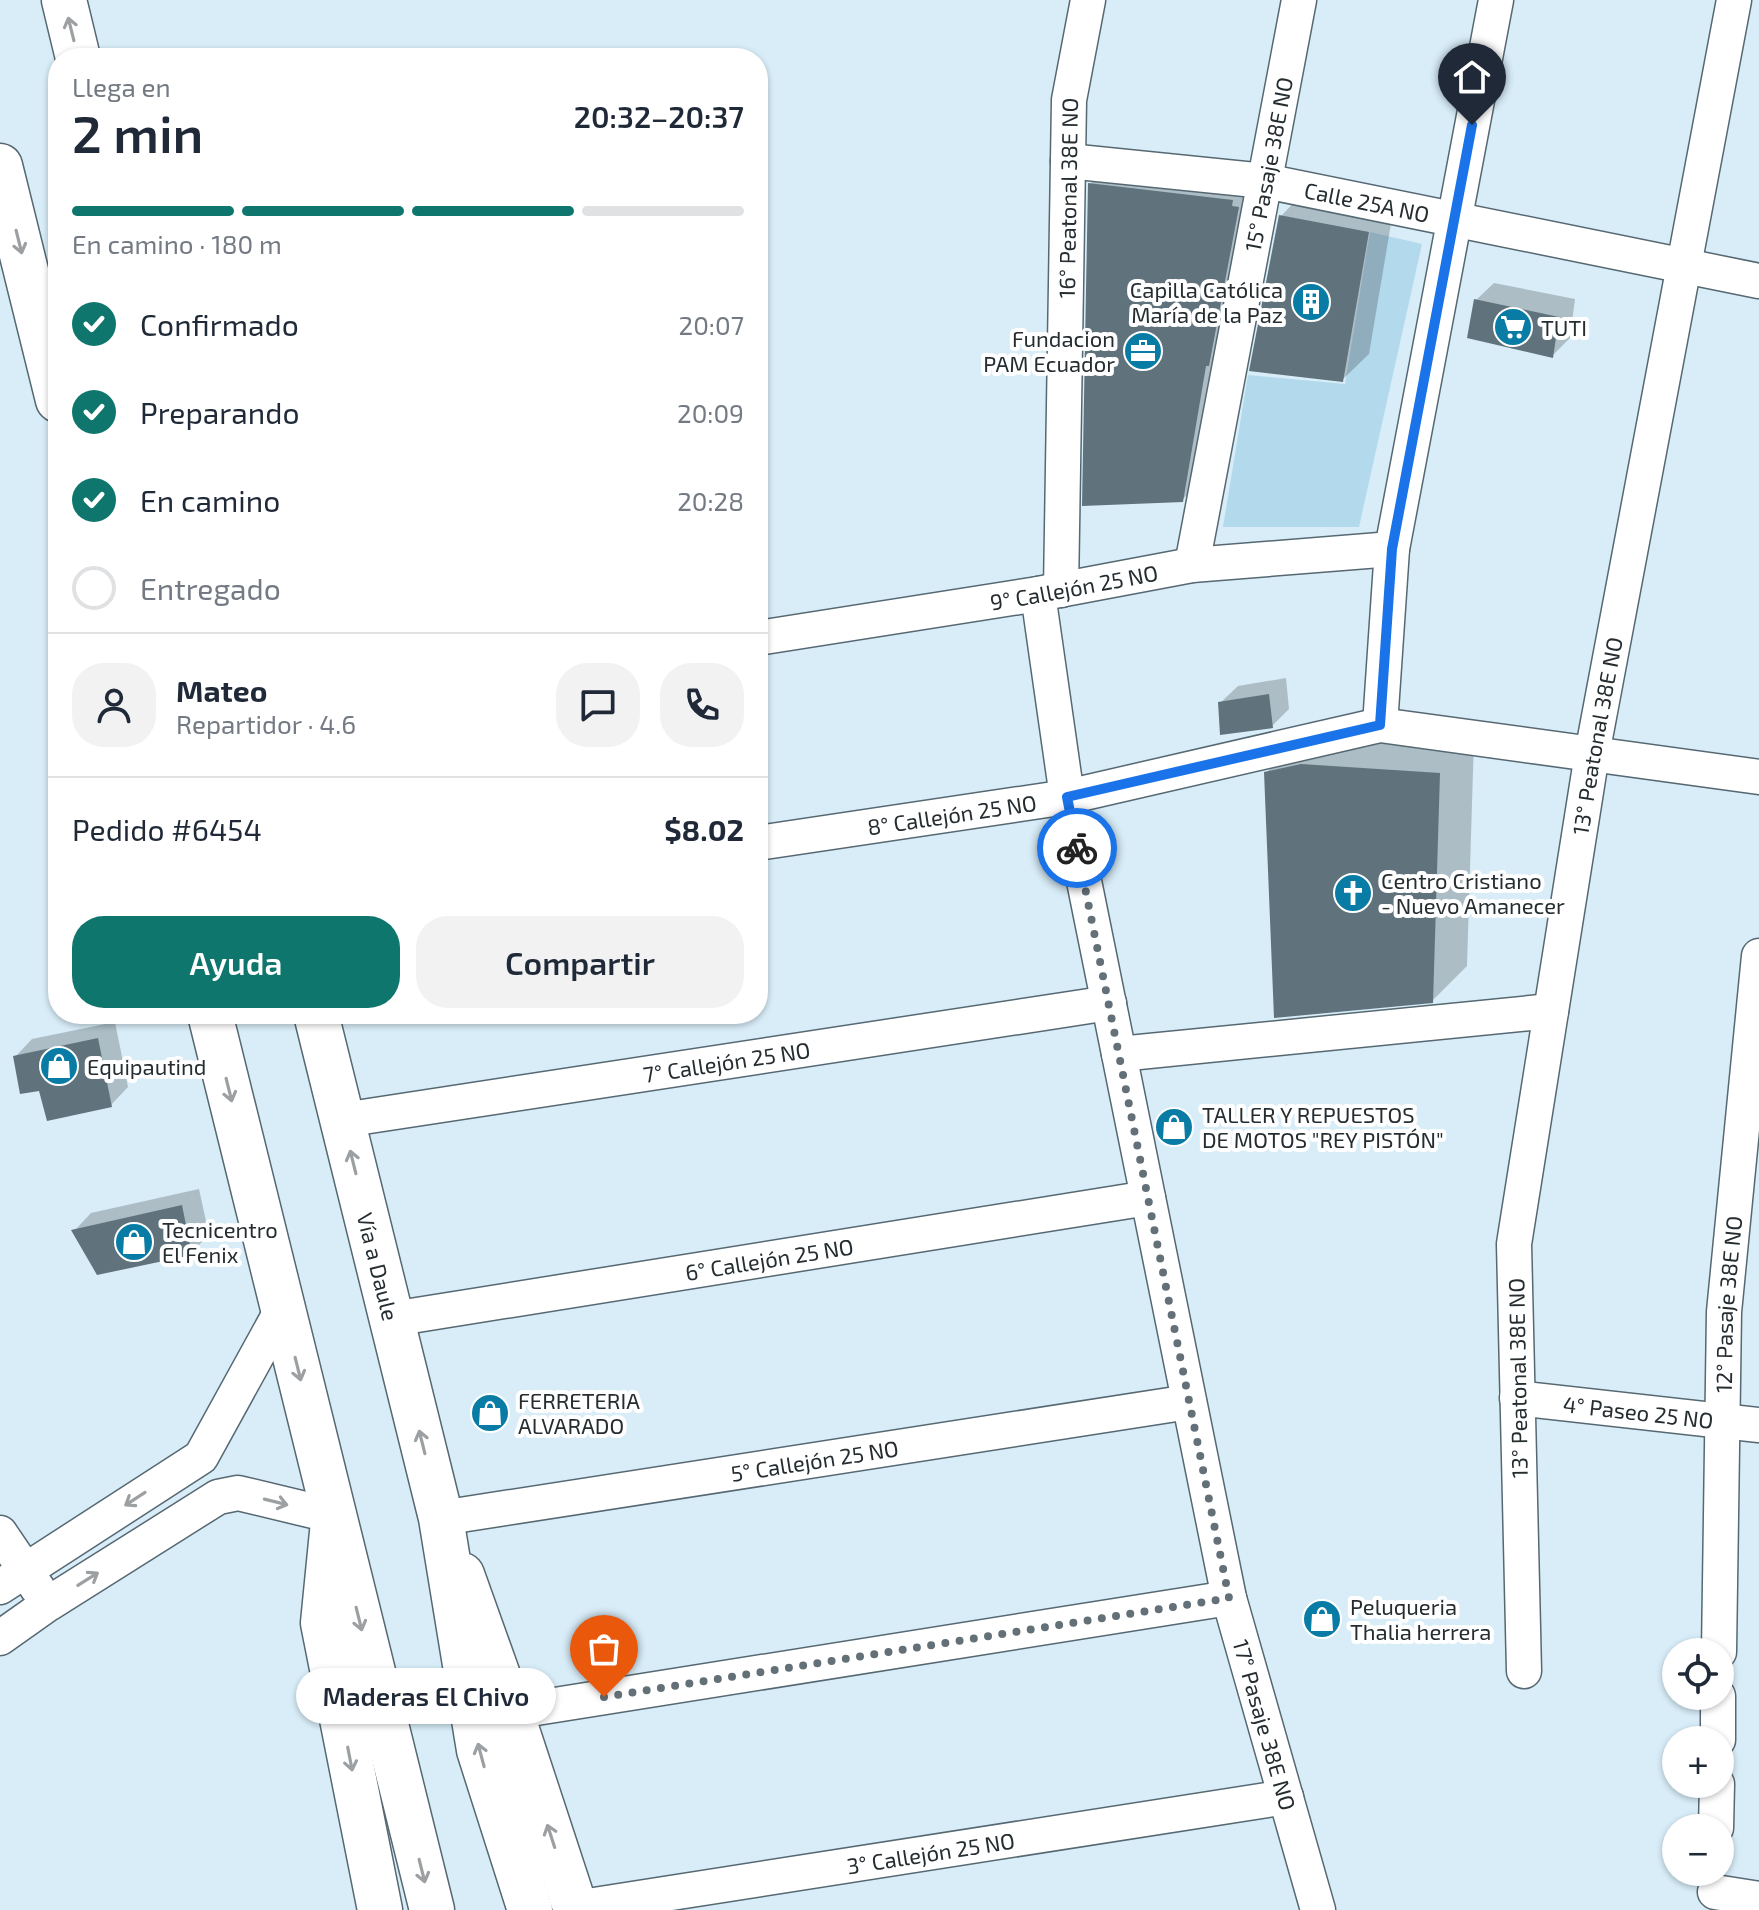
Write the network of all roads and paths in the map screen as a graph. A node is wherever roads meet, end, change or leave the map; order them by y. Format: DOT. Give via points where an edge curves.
graph roads {
  1 [pos="64,0"];
  2 [pos="1088,0"];
  3 [pos="1299,0"];
  4 [pos="1496,0"];
  5 [pos="1734,0"];
  6 [pos="76,48"];
  7 [pos="1068,161"];
  8 [pos="0,166"];
  9 [pos="1265,181"];
  10 [pos="1453,219"];
  11 [pos="1684,265"];
  12 [pos="1759,281"];
  13 [pos="48,360"];
  14 [pos="1392,549"];
  15 [pos="1192,565"];
  16 [pos="1050,592"];
  17 [pos="768,636"];
  18 [pos="1380,725"];
  19 [pos="1592,754"];
  20 [pos="1759,777"];
  21 [pos="1067,797"];
  22 [pos="768,842"];
  23 [pos="1759,956"];
  24 [pos="1109,1003"];
  25 [pos="1551,1011"];
  26 [pos="212,1024"];
  27 [pos="319,1024"];
  28 [pos="1119,1054"];
  29 [pos="343,1120"];
  30 [pos="1148,1198"];
  31 [pos="283,1308"];
  32 [pos="392,1319"];
  33 [pos="1517,1398"];
  34 [pos="1189,1402"];
  35 [pos="1722,1421"];
  36 [pos="1759,1425"];
  37 [pos="334,1516"];
  38 [pos="441,1518"];
  39 [pos="0,1533"];
  40 [pos="12,1579"];
  41 [pos="1229,1598"];
  42 [pos="48,1604"];
  43 [pos="0,1638"];
  44 [pos="1719,1638"];
  45 [pos="1524,1671"];
  46 [pos="511,1712"];
  47 [pos="1286,1797"];
  48 [pos="1715,1891"];
  49 [pos="1759,1899"];
  50 [pos="576,1909"];
  51 [pos="380,1910"];
  52 [pos="432,1910"];
  53 [pos="530,1910"];
  54 [pos="1318,1910"];
  6 -- 1 [label="main road, one-way"];
  2 -- 7 [label="street, 16° Peatonal 38E NO" via="1069,100"];
  3 -- 9 [label="street, 15° Pasaje 38E NO"];
  4 -- 10 [label="street"];
  5 -- 11 [label="street, 13° Peatonal 38E NO"];
  7 -- 9 [label="street, Calle 25A NO"];
  7 -- 16 [label="street, 16° Peatonal 38E NO"];
  8 -- 13 [label="main road, one-way"];
  9 -- 10 [label="street, Calle 25A NO"];
  9 -- 15 [label="street, 15° Pasaje 38E NO"];
  10 -- 11 [label="street, Calle 25A NO"];
  10 -- 14 [label="street"];
  11 -- 12 [label="street, Calle 25A NO"];
  11 -- 19 [label="street, 13° Peatonal 38E NO"];
  14 -- 15 [label="street, 9° Callejón 25 NO"];
  14 -- 18 [label="street"];
  15 -- 16 [label="street, 9° Callejón 25 NO"];
  16 -- 17 [label="street, 9° Callejón 25 NO"];
  16 -- 21 [label="street, 17° Pasaje 38E NO"];
  18 -- 19 [label="street, 8° Callejón 25 NO"];
  18 -- 21 [label="street, 8° Callejón 25 NO"];
  19 -- 20 [label="street, 8° Callejón 25 NO"];
  19 -- 25 [label="street, 13° Peatonal 38E NO"];
  21 -- 22 [label="street, 8° Callejón 25 NO"];
  21 -- 24 [label="street, 17° Pasaje 38E NO"];
  23 -- 35 [label="street, 12° Pasaje 38E NO" via="1724,1312"];
  24 -- 28 [label="street, 17° Pasaje 38E NO"];
  24 -- 29 [label="street, 7° Callejón 25 NO"];
  25 -- 28 [label="street"];
  25 -- 33 [label="street, 13° Peatonal 38E NO" via="1514,1244"];
  26 -- 31 [label="main road, one-way"];
  27 -- 29 [label="main road, Vía a Daule"];
  28 -- 30 [label="street, 17° Pasaje 38E NO"];
  32 -- 29 [label="main road, Vía a Daule, one-way"];
  30 -- 32 [label="street, 6° Callejón 25 NO"];
  30 -- 34 [label="street, 17° Pasaje 38E NO"];
  31 -- 37 [label="main road, one-way"];
  31 -- 40 [label="street, one-way" via="201,1457"];
  38 -- 32 [label="main road, Vía a Daule, one-way"];
  33 -- 35 [label="street, 4° Paseo 25 NO"];
  33 -- 45 [label="street, 13° Peatonal 38E NO"];
  34 -- 38 [label="street, 5° Callejón 25 NO"];
  34 -- 41 [label="street, 17° Pasaje 38E NO"];
  35 -- 36 [label="street, 4° Paseo 25 NO"];
  35 -- 44 [label="street, 12° Pasaje 38E NO"];
  42 -- 37 [label="street, one-way" via="218,1497 238,1493"];
  37 -- 51 [label="main road, one-way" via="323,1623"];
  37 -- 52 [label="main road, one-way"];
  38 -- 46 [label="main road, Vía a Daule"];
  53 -- 38 [label="main road, Vía a Daule, one-way" via="479,1750"];
  39 -- 40 [label="street"];
  40 -- 42 [label="street"];
  41 -- 46 [label="street"];
  41 -- 47 [label="street, 17° Pasaje 38E NO"];
  42 -- 43 [label="street"];
  50 -- 46 [label="main road, Vía a Daule, one-way"];
  47 -- 50 [label="street, 3° Callejón 25 NO"];
  47 -- 54 [label="street, 17° Pasaje 38E NO"];
  48 -- 49 [label="street"];
}
